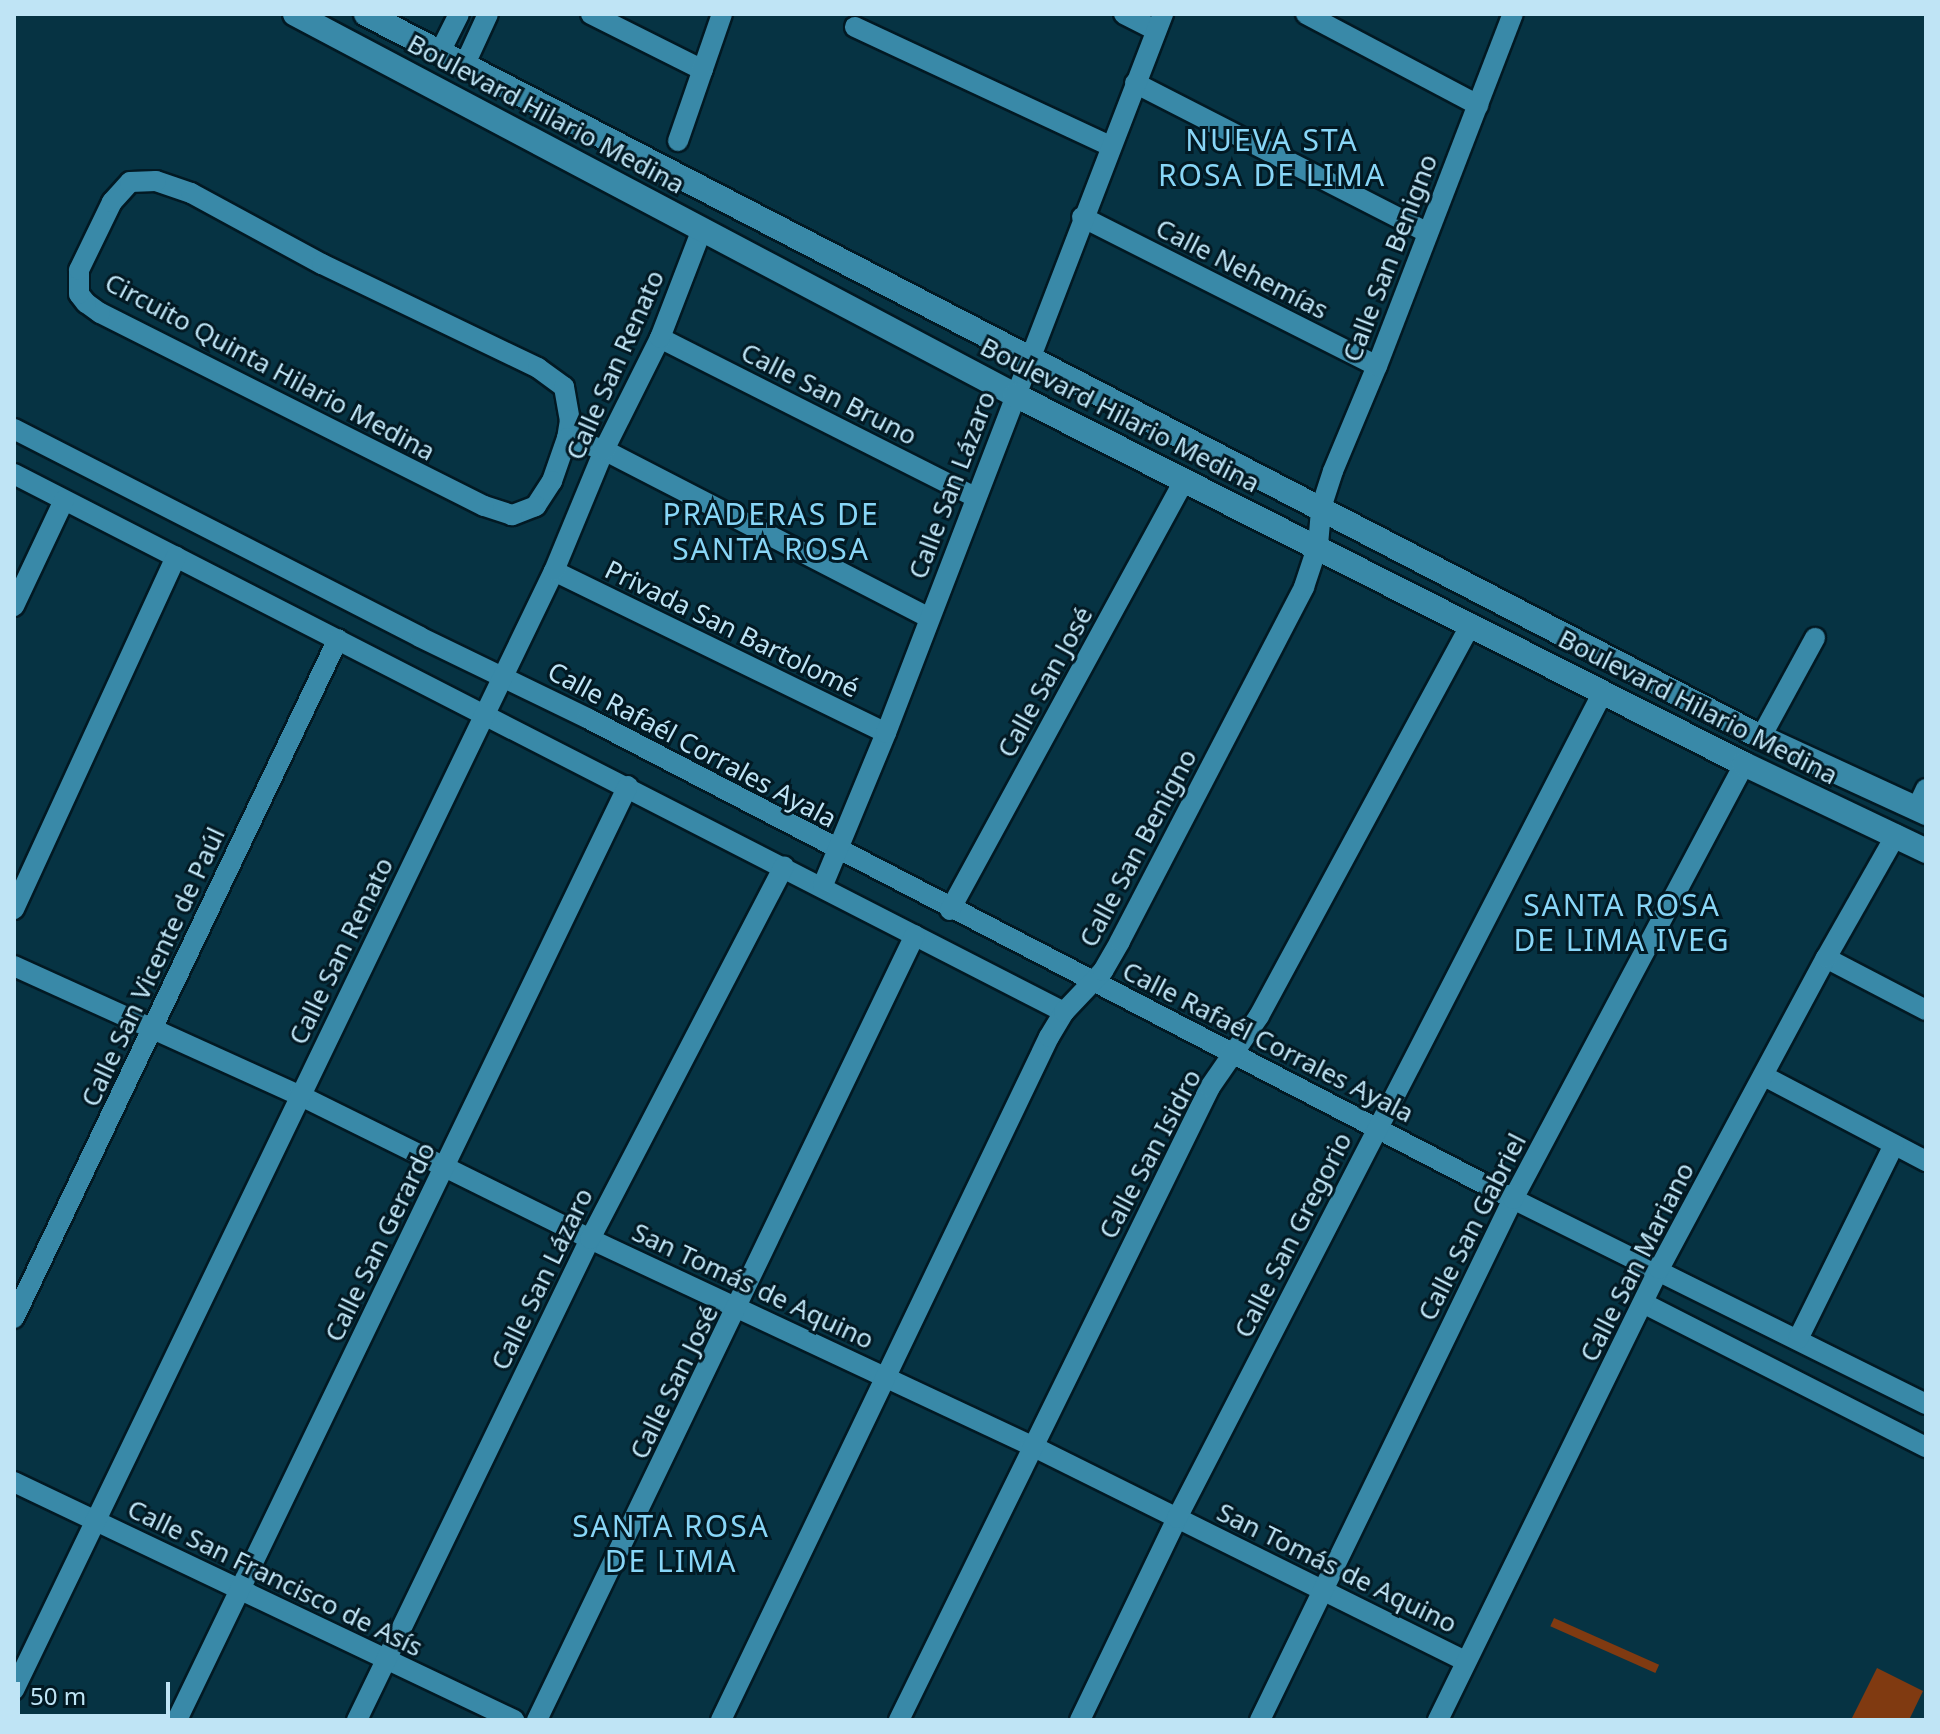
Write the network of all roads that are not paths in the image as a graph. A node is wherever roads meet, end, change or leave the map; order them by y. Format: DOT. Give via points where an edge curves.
graph roads {
  1 [pos="295,14"];
  2 [pos="366,14"];
  3 [pos="459,14"];
  4 [pos="488,14"];
  5 [pos="591,14"];
  6 [pos="722,14"];
  7 [pos="1124,14"];
  8 [pos="1306,14"];
  9 [pos="1513,14"];
  10 [pos="1159,22"];
  11 [pos="855,27"];
  12 [pos="440,52"];
  13 [pos="465,64"];
  14 [pos="703,70"];
  15 [pos="1135,83"];
  16 [pos="1478,105"];
  17 [pos="678,141"];
  18 [pos="1110,146"];
  19 [pos="1082,217"];
  20 [pos="702,229"];
  21 [pos="1428,233"];
  22 [pos="660,338"];
  23 [pos="1029,357"];
  24 [pos="1377,366"];
  25 [pos="1015,395"];
  26 [pos="14,429"];
  27 [pos="567,438"];
  28 [pos="604,450"];
  29 [pos="14,474"];
  30 [pos="1185,479"];
  31 [pos="552,481"];
  32 [pos="586,496"];
  33 [pos="975,497"];
  34 [pos="64,500"];
  35 [pos="1321,508"];
  36 [pos="1318,545"];
  37 [pos="176,556"];
  38 [pos="554,571"];
  39 [pos="14,606"];
  40 [pos="928,617"];
  41 [pos="1471,624"];
  42 [pos="1815,638"];
  43 [pos="338,639"];
  44 [pos="503,676"];
  45 [pos="1603,692"];
  46 [pos="487,714"];
  47 [pos="886,733"];
  48 [pos="1761,737"];
  49 [pos="1744,764"];
  50 [pos="628,786"];
  51 [pos="1923,804"];
  52 [pos="1896,835"];
  53 [pos="839,851"];
  54 [pos="1926,851"];
  55 [pos="784,866"];
  56 [pos="823,885"];
  57 [pos="14,909"];
  58 [pos="950,910"];
  59 [pos="915,935"];
  60 [pos="1826,958"];
  61 [pos="14,966"];
  62 [pos="1093,982"];
  63 [pos="1926,1010"];
  64 [pos="1064,1012"];
  65 [pos="152,1030"];
  66 [pos="1235,1054"];
  67 [pos="1764,1076"];
  68 [pos="299,1095"];
  69 [pos="1378,1126"];
  70 [pos="1894,1145"];
  71 [pos="1926,1161"];
  72 [pos="445,1167"];
  73 [pos="1513,1199"];
  74 [pos="590,1239"];
  75 [pos="1659,1269"];
  76 [pos="1643,1303"];
  77 [pos="739,1307"];
  78 [pos="14,1318"];
  79 [pos="1798,1339"];
  80 [pos="883,1377"];
  81 [pos="1926,1404"];
  82 [pos="1032,1446"];
  83 [pos="1926,1447"];
  84 [pos="14,1482"];
  85 [pos="1177,1518"];
  86 [pos="94,1520"];
  87 [pos="1323,1589"];
  88 [pos="241,1590"];
  89 [pos="386,1661"];
  90 [pos="1466,1661"];
  91 [pos="14,1690"];
  92 [pos="177,1720"];
  93 [pos="357,1720"];
  94 [pos="514,1720"];
  95 [pos="537,1720"];
  96 [pos="721,1720"];
  97 [pos="899,1720"];
  98 [pos="1080,1720"];
  99 [pos="1260,1720"];
  100 [pos="1438,1720"];
  1 -- 20 [label="main road, Boulevard Hilario Medina"];
  2 -- 12 [label="main road, Boulevard Hilario Medina"];
  3 -- 12 [label="street"];
  4 -- 13 [label="street"];
  5 -- 14 [label="street"];
  6 -- 14 [label="street"];
  7 -- 10 [label="street"];
  8 -- 16 [label="street"];
  9 -- 16 [label="street, Calle San Benigno"];
  10 -- 15 [label="street, Calle San Lázaro"];
  11 -- 18 [label="street"];
  12 -- 13 [label="main road, Boulevard Hilario Medina"];
  13 -- 23 [label="main road, Boulevard Hilario Medina"];
  14 -- 17 [label="street"];
  15 -- 18 [label="street, Calle San Lázaro"];
  15 -- 21 [label="street"];
  16 -- 21 [label="street, Calle San Benigno"];
  18 -- 19 [label="street, Calle San Lázaro"];
  19 -- 23 [label="street, Calle San Lázaro"];
  19 -- 24 [label="street, Calle Nehemías"];
  20 -- 22 [label="street, Calle San Renato"];
  20 -- 25 [label="main road, Boulevard Hilario Medina"];
  21 -- 24 [label="street, Calle San Benigno"];
  22 -- 28 [label="street, Calle San Renato"];
  22 -- 33 [label="street, Calle San Bruno"];
  23 -- 25 [label="street, Calle San Lázaro"];
  23 -- 35 [label="main road, Boulevard Hilario Medina"];
  24 -- 35 [label="street, Calle San Benigno"];
  25 -- 30 [label="main road, Boulevard Hilario Medina"];
  25 -- 33 [label="street, Calle San Lázaro"];
  26 -- 44 [label="street, Calle Rafaél Corrales Ayala"];
  27 -- 28 [label="street"];
  27 -- 31 [label="street, Circuito Quinta Hilario Medina"];
  27 -- 31 [label="street, Circuito Quinta Hilario Medina" via="569,403 564,387 552,377 170,185 141,181 121,189 79,270 79,294 100,313 484,506 512,515 524,512 536,506"];
  28 -- 32 [label="street, Calle San Renato"];
  28 -- 40 [label="street"];
  29 -- 34 [label="street"];
  30 -- 36 [label="main road, Boulevard Hilario Medina"];
  30 -- 58 [label="street, Calle San José"];
  31 -- 32 [label="street"];
  32 -- 38 [label="street, Calle San Renato"];
  33 -- 40 [label="street, Calle San Lázaro"];
  34 -- 37 [label="street"];
  34 -- 39 [label="street"];
  35 -- 36 [label="street, Calle San Benigno"];
  35 -- 48 [label="main road, Boulevard Hilario Medina"];
  36 -- 41 [label="main road, Boulevard Hilario Medina"];
  36 -- 62 [label="street, Calle San Benigno" via="1289,615 1120,941"];
  37 -- 43 [label="street"];
  37 -- 57 [label="street"];
  38 -- 44 [label="street, Calle San Renato"];
  38 -- 47 [label="street, Privada San Bartolomé"];
  40 -- 47 [label="street, Calle San Lázaro"];
  41 -- 45 [label="main road, Boulevard Hilario Medina"];
  41 -- 66 [label="street, Calle San Isidro"];
  42 -- 48 [label="street"];
  43 -- 46 [label="street"];
  43 -- 65 [label="street, Calle San Vicente de Paúl"];
  44 -- 46 [label="street, Calle San Renato"];
  44 -- 53 [label="street, Calle Rafaél Corrales Ayala"];
  45 -- 49 [label="main road, Boulevard Hilario Medina"];
  45 -- 69 [label="street, Calle San Gregorio"];
  46 -- 50 [label="street"];
  46 -- 68 [label="street, Calle San Renato"];
  47 -- 53 [label="street, Calle San Lázaro"];
  48 -- 51 [label="main road, Boulevard Hilario Medina"];
  49 -- 52 [label="main road, Boulevard Hilario Medina"];
  49 -- 73 [label="street, Calle San Gabriel"];
  50 -- 55 [label="street"];
  50 -- 72 [label="street, Calle San Gerardo"];
  52 -- 54 [label="main road, Boulevard Hilario Medina"];
  52 -- 60 [label="street, Calle San Mariano"];
  53 -- 56 [label="street, Calle San Lázaro"];
  53 -- 58 [label="street, Calle Rafaél Corrales Ayala"];
  55 -- 56 [label="street"];
  55 -- 74 [label="street, Calle San Lázaro"];
  56 -- 59 [label="street"];
  58 -- 62 [label="street, Calle Rafaél Corrales Ayala"];
  59 -- 64 [label="street"];
  59 -- 77 [label="street, Calle San José"];
  60 -- 63 [label="street"];
  60 -- 67 [label="street, Calle San Mariano"];
  61 -- 65 [label="street, San Tomás de Aquino"];
  62 -- 64 [label="street, Calle San Benigno"];
  62 -- 66 [label="street, Calle Rafaél Corrales Ayala"];
  64 -- 80 [label="street, Calle San Benigno"];
  65 -- 68 [label="street, San Tomás de Aquino"];
  65 -- 78 [label="street, Calle San Vicente de Paúl"];
  66 -- 69 [label="street, Calle Rafaél Corrales Ayala"];
  66 -- 82 [label="street, Calle San Isidro" via="1210,1087"];
  67 -- 70 [label="street"];
  67 -- 75 [label="street, Calle San Mariano"];
  68 -- 72 [label="street, San Tomás de Aquino"];
  68 -- 86 [label="street, Calle San Renato"];
  69 -- 73 [label="street, Calle Rafaél Corrales Ayala"];
  69 -- 85 [label="street, Calle San Gregorio"];
  70 -- 71 [label="street"];
  70 -- 79 [label="street"];
  72 -- 74 [label="street, San Tomás de Aquino"];
  72 -- 88 [label="street, Calle San Gerardo"];
  73 -- 75 [label="street, Calle Rafaél Corrales Ayala"];
  73 -- 87 [label="street, Calle San Gabriel"];
  74 -- 77 [label="street, San Tomás de Aquino"];
  74 -- 89 [label="street, Calle San Lázaro"];
  75 -- 76 [label="street, Calle San Mariano"];
  75 -- 79 [label="street, Calle Rafaél Corrales Ayala"];
  76 -- 83 [label="street"];
  76 -- 90 [label="street, Calle San Mariano"];
  77 -- 80 [label="street, San Tomás de Aquino"];
  77 -- 95 [label="street, Calle San José"];
  79 -- 81 [label="street, Calle Rafaél Corrales Ayala"];
  80 -- 82 [label="street, San Tomás de Aquino"];
  80 -- 96 [label="street, Calle San Benigno"];
  82 -- 85 [label="street, San Tomás de Aquino"];
  82 -- 97 [label="street, Calle San Isidro"];
  84 -- 86 [label="street, Calle San Francisco de Asís"];
  85 -- 87 [label="street, San Tomás de Aquino"];
  85 -- 98 [label="street, Calle San Gregorio"];
  86 -- 88 [label="street, Calle San Francisco de Asís"];
  86 -- 91 [label="street, Calle San Renato"];
  87 -- 90 [label="street, San Tomás de Aquino"];
  87 -- 99 [label="street, Calle San Gabriel"];
  88 -- 89 [label="street, Calle San Francisco de Asís"];
  88 -- 92 [label="street, Calle San Gerardo"];
  89 -- 93 [label="street, Calle San Lázaro"];
  89 -- 94 [label="street, Calle San Francisco de Asís"];
  90 -- 100 [label="street, Calle San Mariano"];
}
